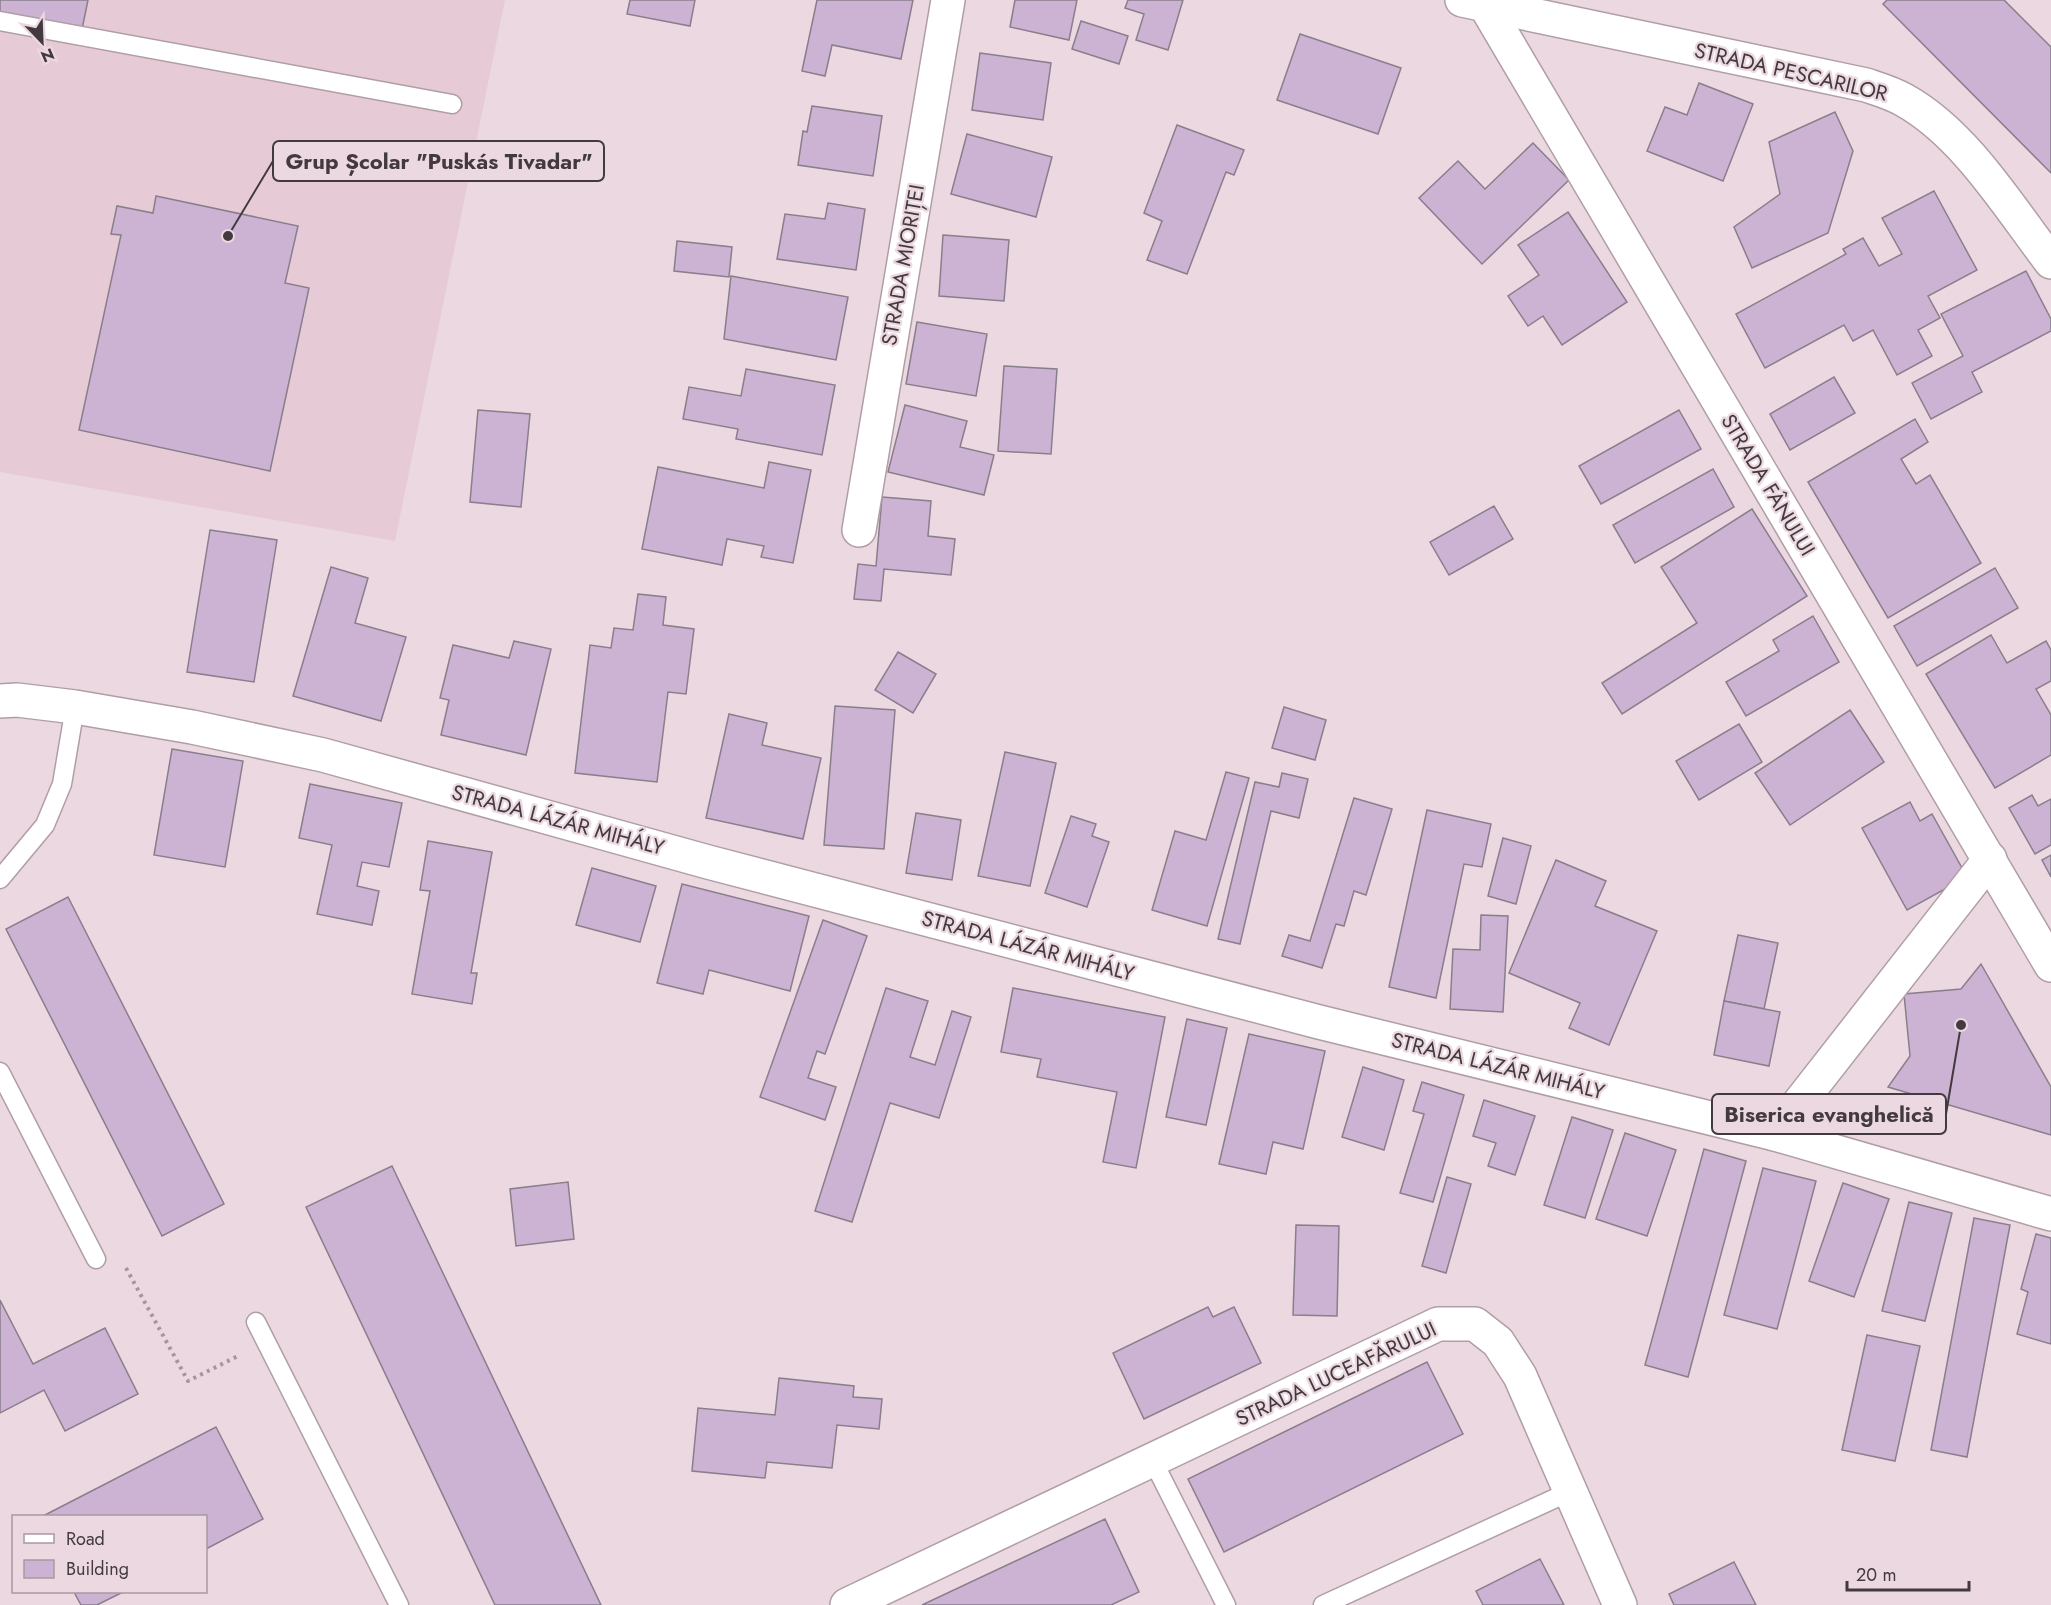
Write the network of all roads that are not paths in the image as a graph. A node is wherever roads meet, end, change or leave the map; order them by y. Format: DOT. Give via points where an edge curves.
graph roads {
  1 [pos="948,0"];
  2 [pos="1473,2"];
  3 [pos="0,21"];
  4 [pos="452,104"];
  5 [pos="2051,262"];
  6 [pos="859,530"];
  7 [pos="0,701"];
  8 [pos="75,707"];
  9 [pos="1990,859"];
  10 [pos="0,879"];
  11 [pos="2051,965"];
  12 [pos="0,1072"];
  13 [pos="1775,1134"];
  14 [pos="2051,1214"];
  15 [pos="96,1259"];
  16 [pos="256,1322"];
  17 [pos="1152,1459"];
  18 [pos="1571,1491"];
  19 [pos="399,1605"];
  20 [pos="847,1605"];
  21 [pos="1226,1605"];
  22 [pos="1323,1605"];
  23 [pos="1620,1605"];
  1 -- 6 [label="street, STRADA MIORIȚEI"];
  2 -- 5 [label="street, STRADA PESCARILOR" via="1866,85 1904,99 1941,127 1980,168"];
  2 -- 9 [label="street, STRADA FÂNULUI"];
  3 -- 4 [label="lane"];
  7 -- 8 [label="street, STRADA LÁZÁR MIHÁLY"];
  8 -- 10 [label="lane" via="62,784 45,825"];
  8 -- 13 [label="street, STRADA LÁZÁR MIHÁLY" via="323,755 708,862 1319,1022"];
  9 -- 11 [label="street, STRADA FÂNULUI"];
  9 -- 13 [label="street"];
  12 -- 15 [label="lane"];
  13 -- 14 [label="street, STRADA LÁZÁR MIHÁLY"];
  16 -- 19 [label="lane"];
  17 -- 18 [label="street, STRADA LUCEAFĂRULUI" via="1438,1324 1475,1324 1498,1342 1520,1376"];
  17 -- 20 [label="street, STRADA LUCEAFĂRULUI"];
  17 -- 21 [label="lane"];
  18 -- 22 [label="lane"];
  18 -- 23 [label="street, STRADA LUCEAFĂRULUI"];
}
